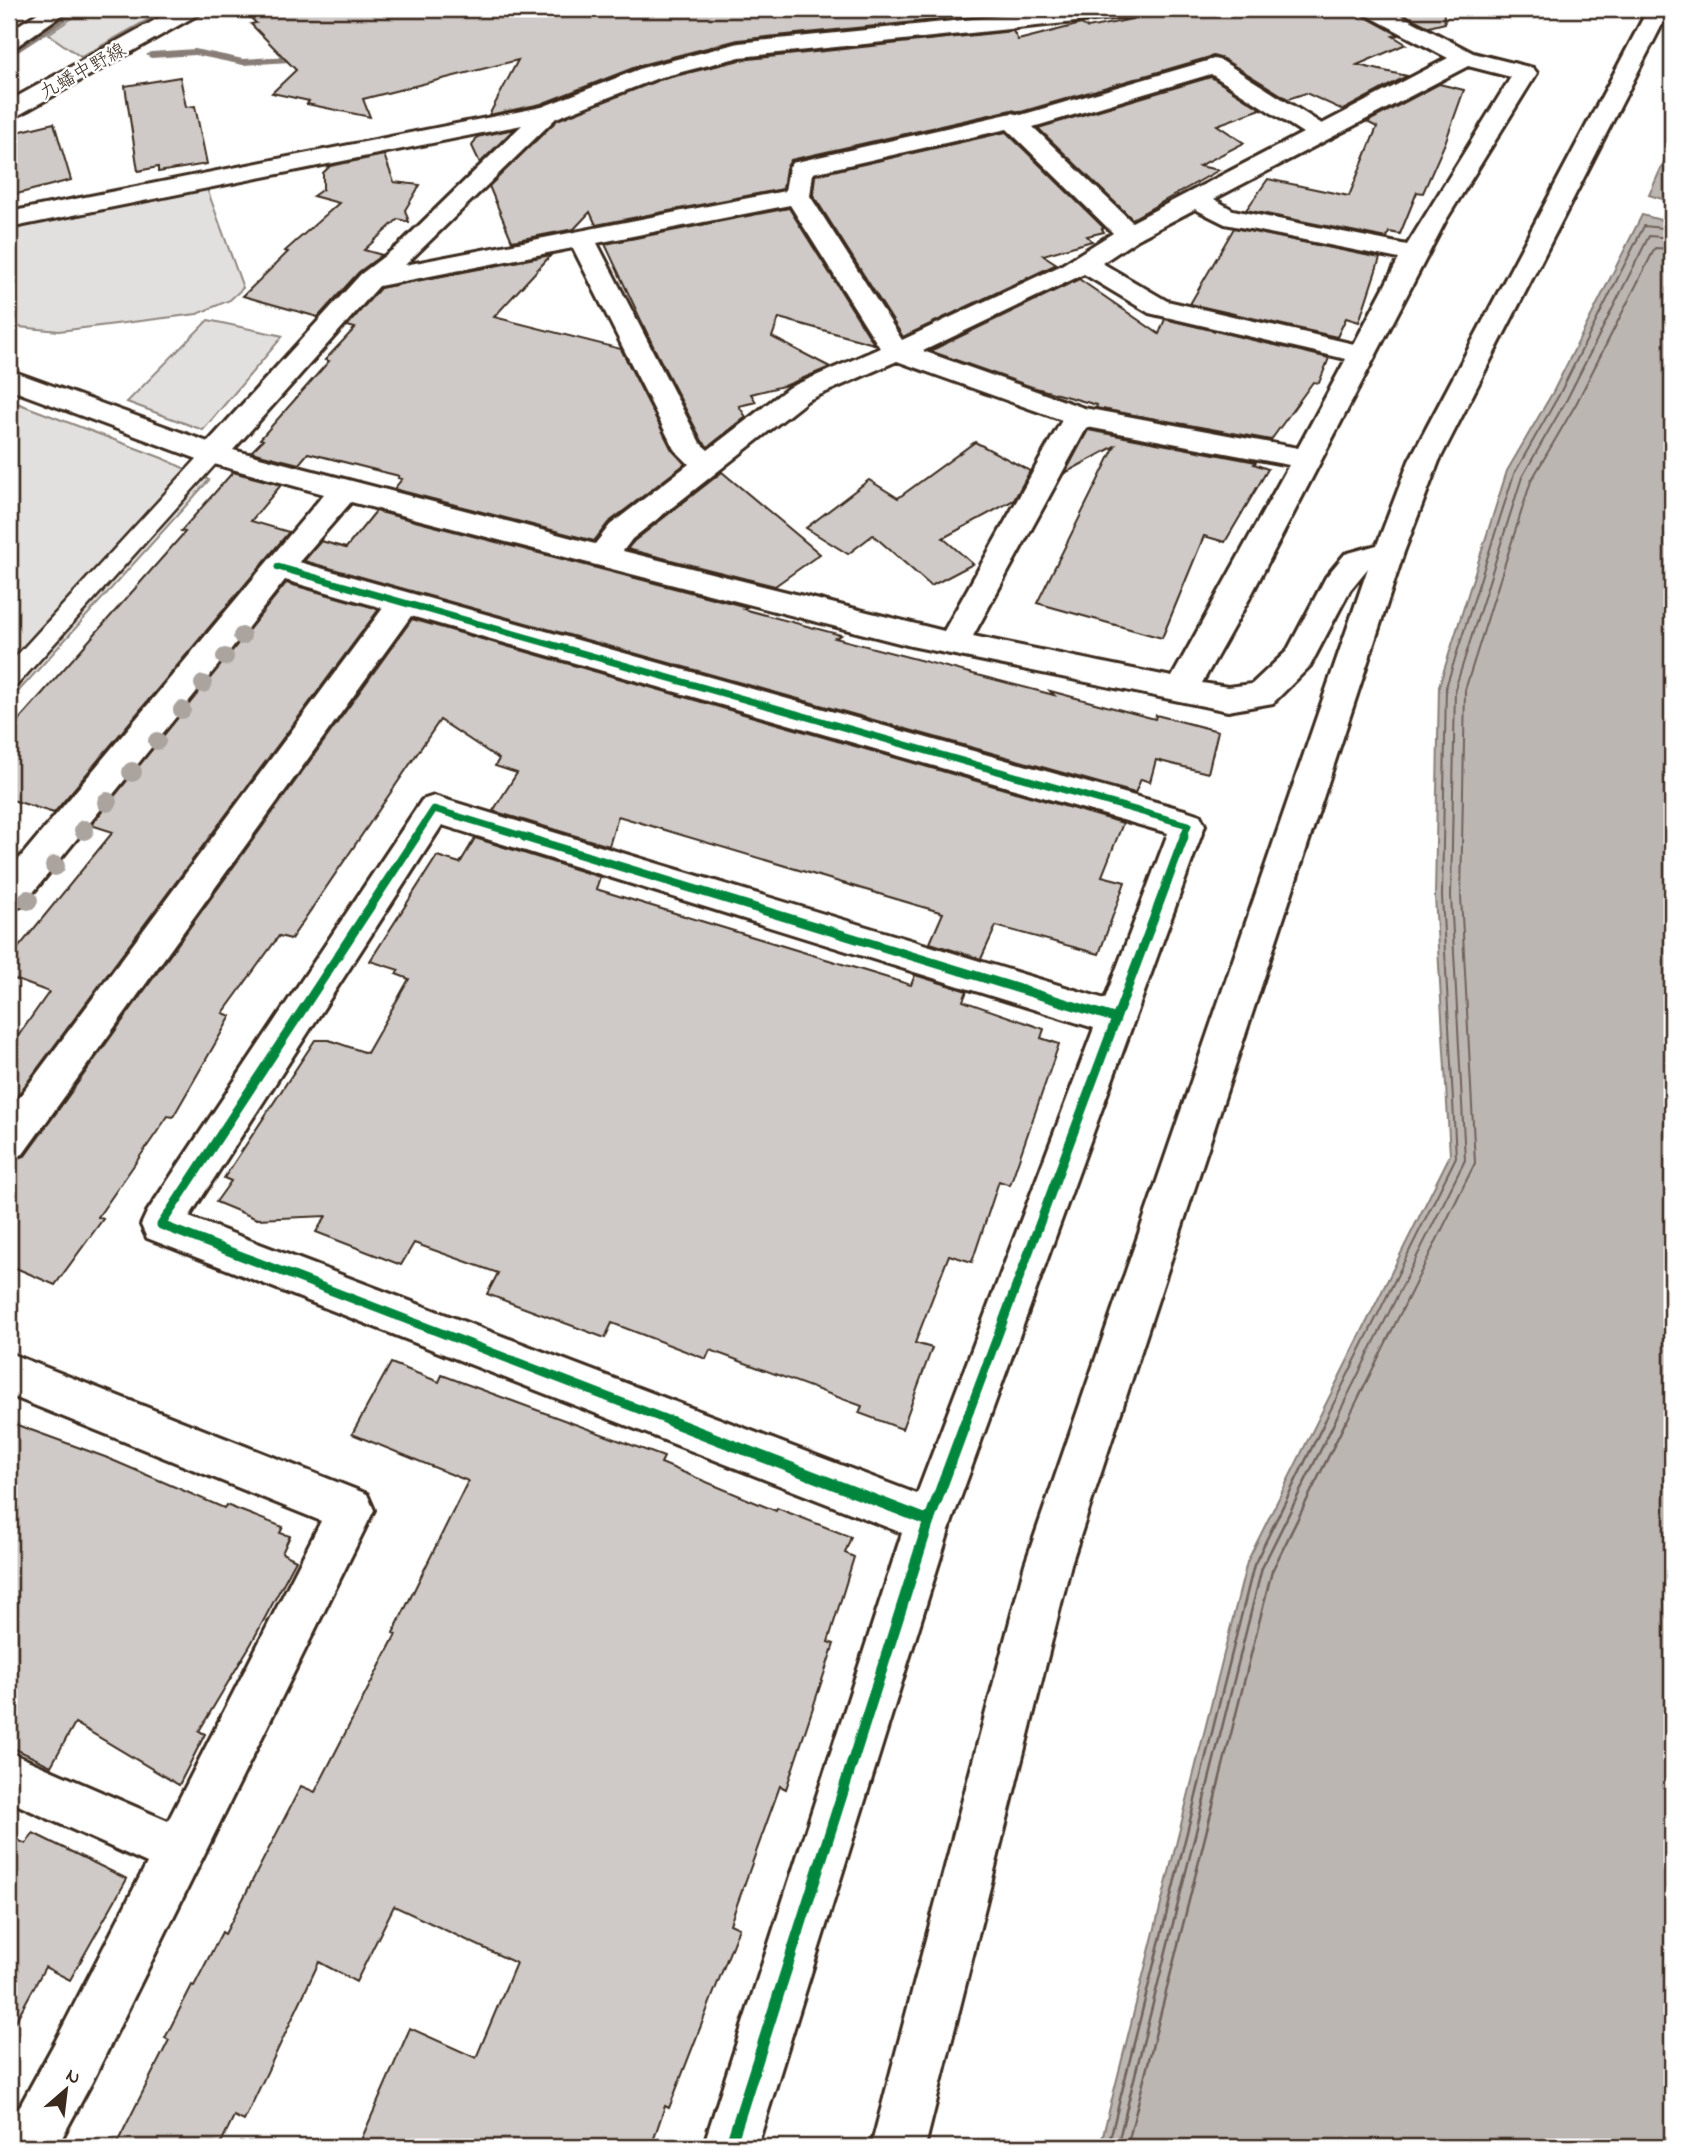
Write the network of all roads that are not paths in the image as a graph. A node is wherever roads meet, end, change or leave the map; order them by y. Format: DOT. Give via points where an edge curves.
graph roads {
  1 [pos="59,9"];
  2 [pos="191,9"];
  3 [pos="900,9"];
  4 [pos="1133,9"];
  5 [pos="1373,9"];
  6 [pos="1660,9"];
  7 [pos="911,30"];
  8 [pos="9,41"];
  9 [pos="1465,58"];
  10 [pos="9,111"];
  11 [pos="548,113"];
  12 [pos="1016,124"];
  13 [pos="1320,133"];
  14 [pos="797,197"];
  15 [pos="1196,198"];
  16 [pos="9,220"];
  17 [pos="1129,234"];
  18 [pos="582,239"];
  19 [pos="1415,254"];
  20 [pos="1084,263"];
  21 [pos="370,280"];
  22 [pos="896,351"];
  23 [pos="1362,354"];
  24 [pos="9,379"];
  25 [pos="1079,416"];
  26 [pos="213,454"];
  27 [pos="1307,459"];
  28 [pos="708,464"];
  29 [pos="344,490"];
  30 [pos="1389,552"];
  31 [pos="601,556"];
  32 [pos="278,567"];
  33 [pos="404,602"];
  34 [pos="954,642"];
  35 [pos="9,679"];
  36 [pos="1181,691"];
  37 [pos="9,896"];
  38 [pos="1114,1018"];
  39 [pos="9,1142"];
  40 [pos="9,1374"];
  41 [pos="929,1521"];
  42 [pos="9,1776"];
  43 [pos="179,1852"];
  44 [pos="27,2147"];
  45 [pos="730,2147"];
  46 [pos="898,2147"];
  1 -- 8 [label="street"];
  2 -- 10 [label="street, 九蟠中野線"];
  3 -- 7 [label="street"];
  4 -- 7 [label="street"];
  5 -- 9 [label="street"];
  6 -- 30 [label="street" via="1424,461"];
  7 -- 11 [label="street" via="739,50 650,72"];
  9 -- 13 [label="street"];
  9 -- 19 [label="street" via="1525,73"];
  11 -- 16 [label="street"];
  11 -- 21 [label="street" via="408,250"];
  12 -- 13 [label="street" via="1214,66"];
  12 -- 14 [label="street" via="1012,120 801,168"];
  12 -- 17 [label="street"];
  13 -- 15 [label="street"];
  14 -- 18 [label="street"];
  14 -- 22 [label="street"];
  15 -- 17 [label="street"];
  15 -- 19 [label="street" via="1225,216"];
  17 -- 20 [label="street"];
  18 -- 21 [label="street"];
  18 -- 28 [label="street" via="688,449"];
  19 -- 23 [label="street"];
  20 -- 22 [label="street"];
  20 -- 23 [label="street" via="1158,307"];
  21 -- 26 [label="street"];
  22 -- 25 [label="street"];
  22 -- 28 [label="street" via="798,394"];
  23 -- 27 [label="street"];
  24 -- 26 [label="street"];
  25 -- 27 [label="street"];
  25 -- 34 [label="street"];
  26 -- 29 [label="street"];
  26 -- 35 [label="lane"];
  27 -- 36 [label="street"];
  28 -- 31 [label="street" via="621,533"];
  29 -- 31 [label="street"];
  29 -- 32 [label="street"];
  30 -- 36 [label="street" via="1356,561 1337,585 1299,658 1261,695 1228,699"];
  30 -- 46 [label="street" via="1048,1564"];
  31 -- 34 [label="street"];
  32 -- 33 [label="street"];
  32 -- 37 [label="street"];
  33 -- 38 [label="street" via="1188,825"];
  33 -- 39 [label="street"];
  34 -- 36 [label="street"];
  38 -- 41 [label="street"];
  38 -- 41 [label="street" via="435,809 161,1224"];
  40 -- 43 [label="street" via="351,1510"];
  41 -- 45 [label="street"];
  42 -- 43 [label="street"];
  43 -- 44 [label="street"];
}
